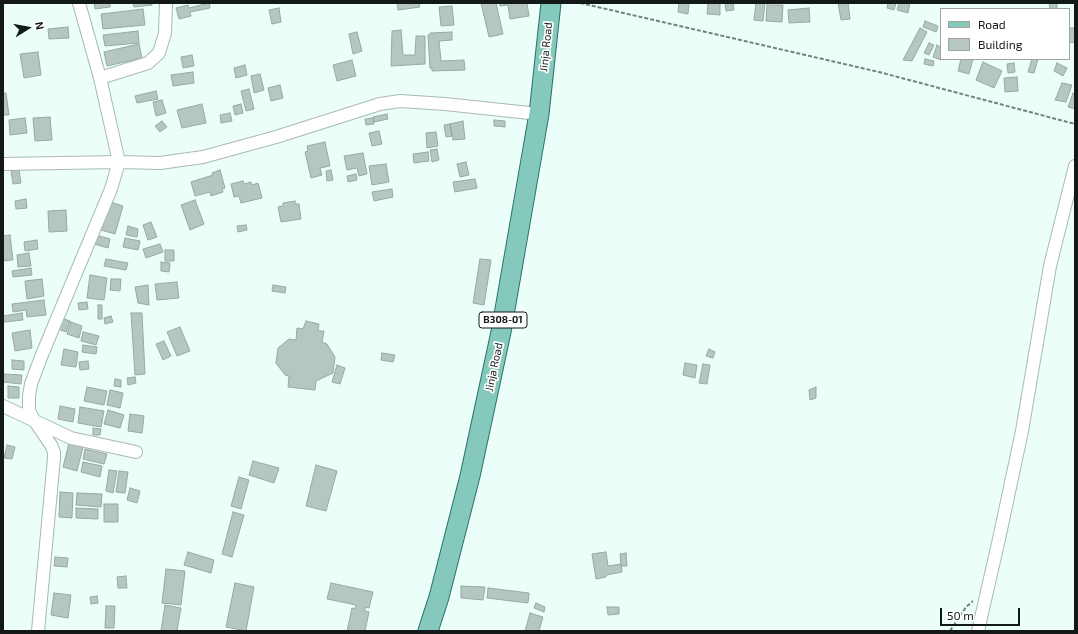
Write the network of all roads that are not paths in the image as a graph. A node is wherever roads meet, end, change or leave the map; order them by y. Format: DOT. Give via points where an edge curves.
graph roads {
  1 [pos="79,3"];
  2 [pos="166,3"];
  3 [pos="551,3"];
  4 [pos="100,78"];
  5 [pos="539,114"];
  6 [pos="118,162"];
  7 [pos="3,164"];
  8 [pos="1075,166"];
  9 [pos="3,406"];
  10 [pos="34,420"];
  11 [pos="136,452"];
  12 [pos="38,631"];
  13 [pos="428,631"];
  14 [pos="978,631"];
  1 -- 4 [label="street"];
  2 -- 4 [label="street" via="165,33 159,52 148,63"];
  3 -- 5 [label="main road, Jinja Road / B308-01"];
  4 -- 6 [label="street"];
  5 -- 6 [label="street" via="400,101 380,104 203,158 160,163"];
  5 -- 13 [label="main road, Jinja Road / B308-01" via="501,332 470,476"];
  6 -- 7 [label="street"];
  6 -- 10 [label="street" via="111,188 31,384 29,410"];
  8 -- 14 [label="street" via="1050,266 1022,431"];
  9 -- 10 [label="street"];
  10 -- 11 [label="street" via="71,438"];
  10 -- 12 [label="street" via="54,452"];
}
